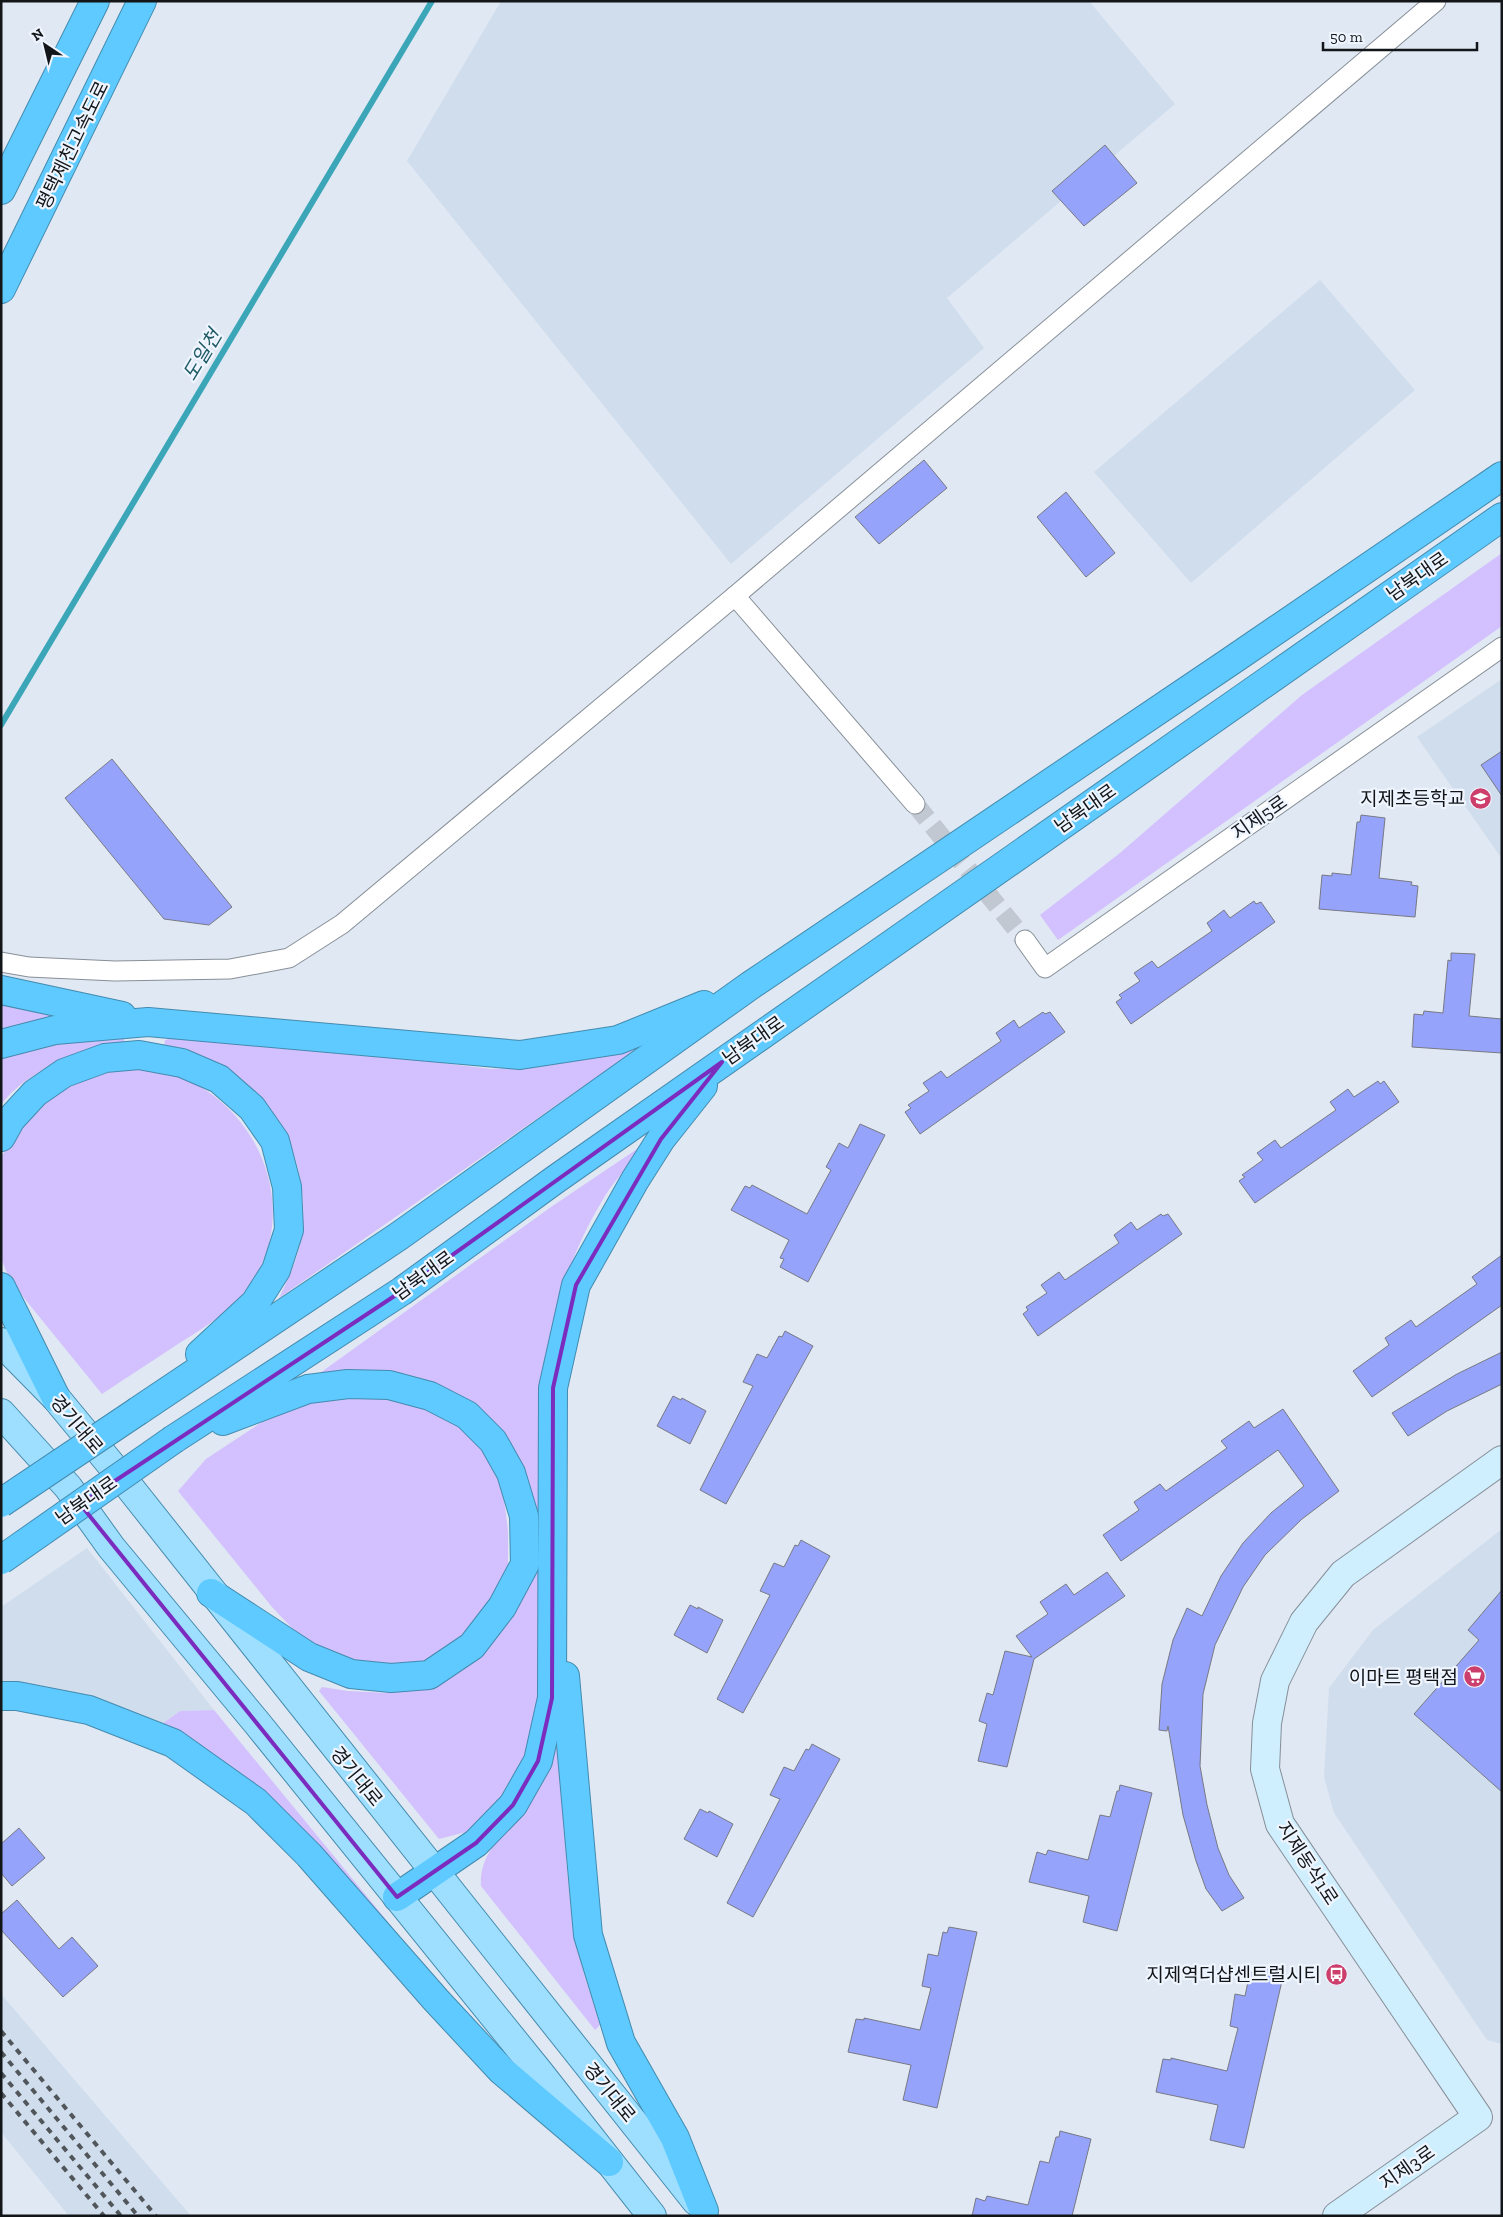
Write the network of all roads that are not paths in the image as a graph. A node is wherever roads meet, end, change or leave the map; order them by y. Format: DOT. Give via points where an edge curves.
graph roads {
  1 [pos="95,1"];
  2 [pos="142,1"];
  3 [pos="1436,1"];
  4 [pos="1,190"];
  5 [pos="1,289"];
  6 [pos="1502,476"];
  7 [pos="1502,517"];
  8 [pos="735,596"];
  9 [pos="1502,647"];
  10 [pos="915,804"];
  11 [pos="1025,940"];
  12 [pos="1,962"];
  13 [pos="751,984"];
  14 [pos="1,990"];
  15 [pos="148,1022"];
  16 [pos="1,1044"];
  17 [pos="722,1062"];
  18 [pos="1,1137"];
  19 [pos="1,1287"];
  20 [pos="1,1342"];
  21 [pos="56,1398"];
  22 [pos="138,1412"];
  23 [pos="1,1413"];
  24 [pos="174,1439"];
  25 [pos="1502,1460"];
  26 [pos="1,1503"];
  27 [pos="1,1560"];
  28 [pos="553,1563"];
  29 [pos="211,1593"];
  30 [pos="1,1696"];
  31 [pos="434,1872"];
  32 [pos="397,1897"];
  33 [pos="1478,2117"];
  34 [pos="609,2162"];
  35 [pos="706,2213"];
  36 [pos="652,2216"];
  37 [pos="1337,2216"];
  1 -- 4 [label="highway"];
  2 -- 5 [label="highway, 평택제천고속도로"];
  3 -- 8 [label="street"];
  6 -- 13 [label="highway, 남북대로"];
  7 -- 17 [label="highway, 남북대로"];
  8 -- 10 [label="street"];
  8 -- 12 [label="street" via="342,924 290,958 230,969 115,971 29,967"];
  9 -- 11 [label="street, 지제5로" via="1044,968"];
  13 -- 15 [label="highway" via="618,1040 520,1054"];
  13 -- 22 [label="highway, 남북대로" via="399,1236"];
  14 -- 15 [label="highway"];
  15 -- 16 [label="highway" via="55,1030"];
  17 -- 24 [label="highway, 남북대로" via="402,1291"];
  17 -- 28 [label="highway" via="661,1139 576,1285 553,1388"];
  18 -- 22 [label="highway" via="11,1119 35,1093 64,1073 105,1058 139,1055 182,1063 219,1079 252,1108 274,1141 287,1187 289,1230 276,1270 255,1302"];
  19 -- 21 [label="highway"];
  20 -- 21 [label="main road, 경기대로"];
  21 -- 29 [label="main road, 경기대로"];
  22 -- 26 [label="highway, 남북대로, bridge"];
  23 -- 32 [label="main road" via="68,1487 111,1547"];
  24 -- 27 [label="highway, 남북대로, bridge"];
  24 -- 29 [label="highway" via="308,1389 348,1384 389,1384 430,1396 467,1415 493,1440 511,1473 524,1516 525,1564 502,1607 472,1646 429,1674 392,1678 351,1674 310,1657"];
  25 -- 33 [label="street, 지제동삭1로" via="1343,1574 1304,1622 1275,1681 1267,1723 1265,1769 1280,1824"];
  28 -- 31 [label="highway" via="552,1698 538,1761 513,1805 476,1843"];
  28 -- 35 [label="highway" via="588,1935 621,2043 676,2138"];
  29 -- 31 [label="main road, 경기대로"];
  30 -- 34 [label="highway" via="17,1696 89,1710 173,1743 256,1802 309,1855 501,2070"];
  31 -- 32 [label="highway"];
  31 -- 35 [label="main road, 경기대로"];
  32 -- 34 [label="main road"];
  33 -- 37 [label="street, 지제3로"];
  34 -- 36 [label="main road"];
}
